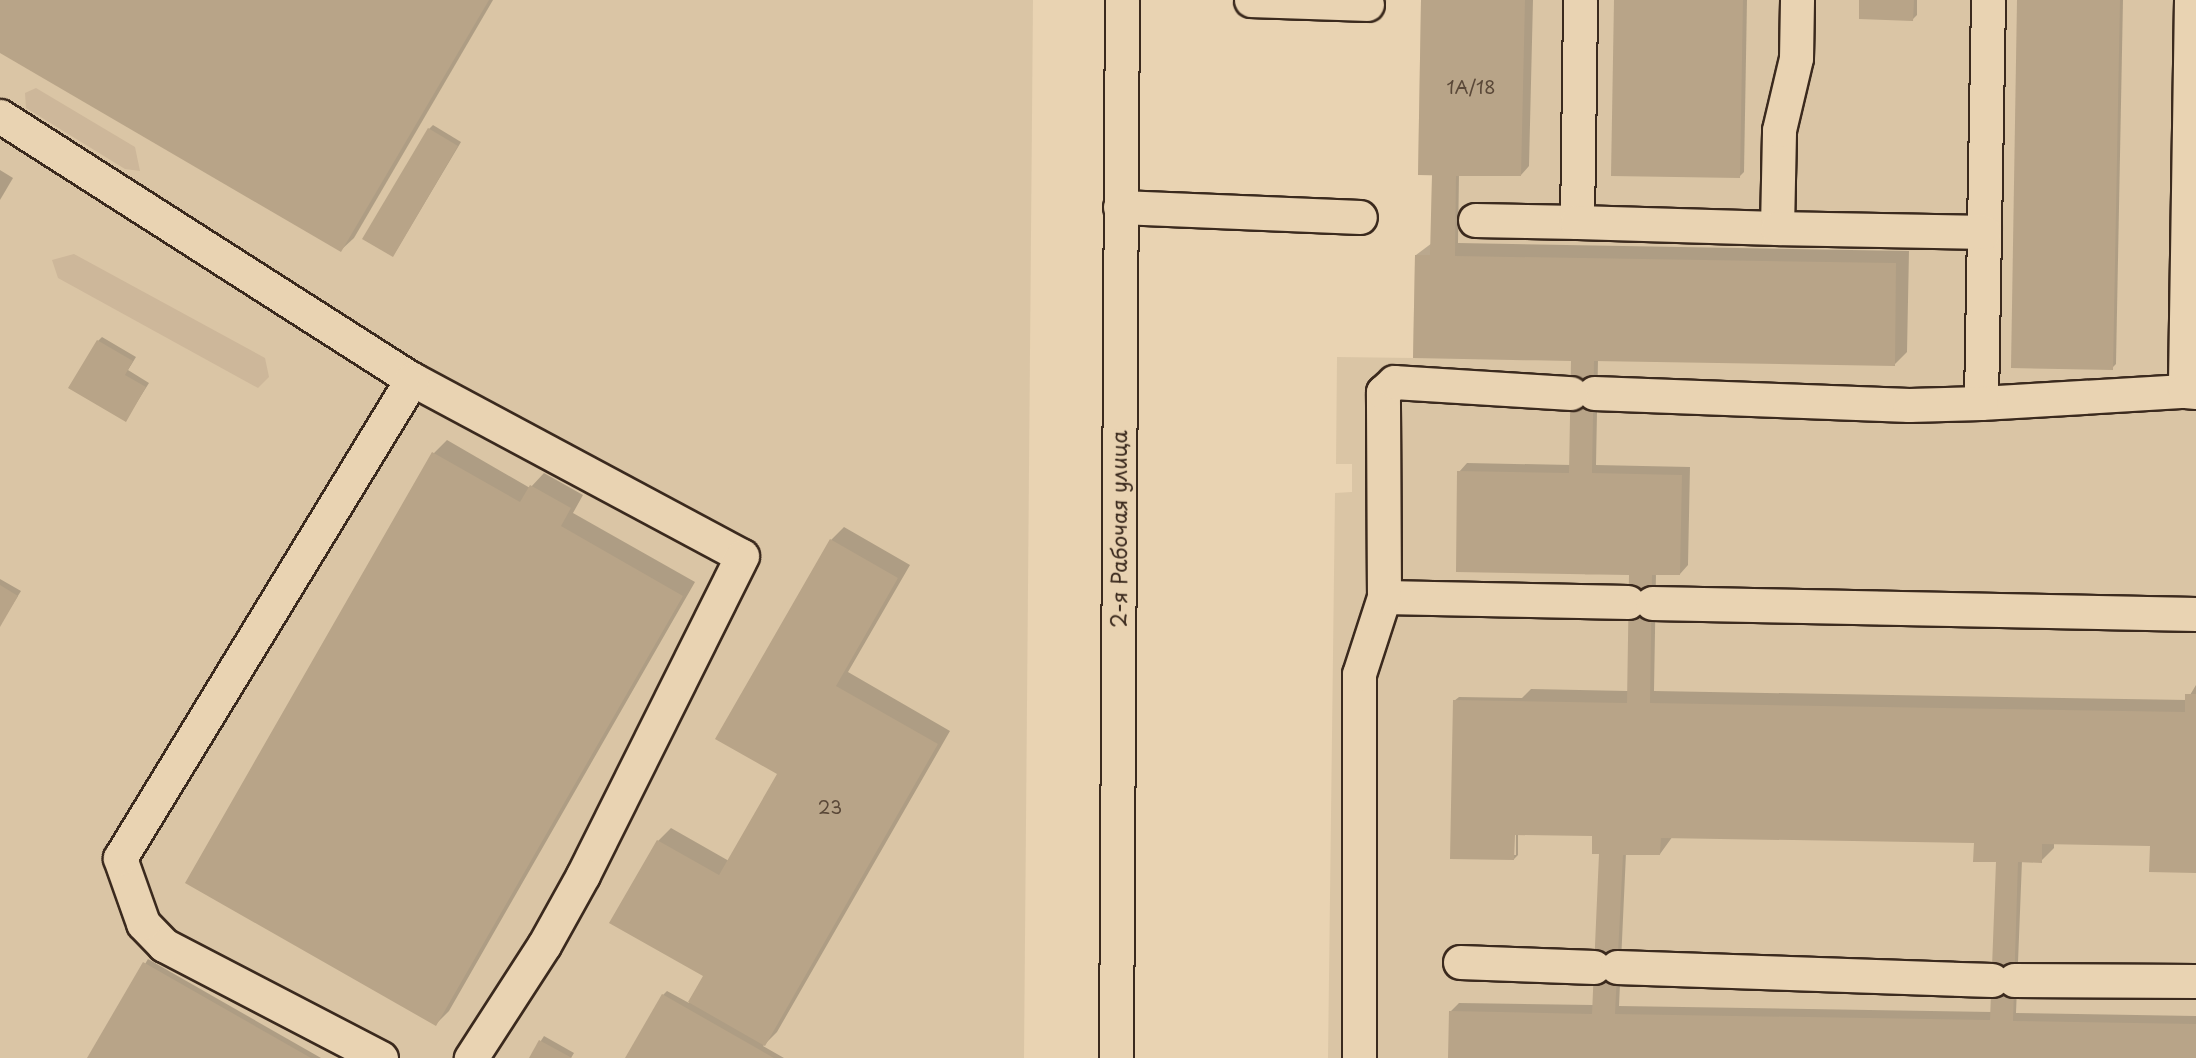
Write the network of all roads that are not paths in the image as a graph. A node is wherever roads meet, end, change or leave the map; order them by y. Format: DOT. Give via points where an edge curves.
graph roads {
  1 [pos="1122,0"];
  2 [pos="1251,0"];
  3 [pos="1580,0"];
  4 [pos="1797,0"];
  5 [pos="1988,0"];
  6 [pos="2191,0"];
  7 [pos="1367,4"];
  8 [pos="0,116"];
  9 [pos="1120,207"];
  10 [pos="1360,217"];
  11 [pos="1474,220"];
  12 [pos="1577,222"];
  13 [pos="1777,228"];
  14 [pos="1984,232"];
  15 [pos="412,379"];
  16 [pos="2190,391"];
  17 [pos="1981,403"];
  18 [pos="1384,597"];
  19 [pos="2196,614"];
  20 [pos="1460,962"];
  21 [pos="2196,981"];
  22 [pos="381,1058"];
  23 [pos="471,1058"];
  24 [pos="1116,1058"];
  25 [pos="1359,1058"];
  1 -- 9 [label="main road, 2-я Рабочая улица"];
  2 -- 7 [label="main road"];
  3 -- 12 [label="main road"];
  4 -- 13 [label="main road" via="1796,58 1779,130"];
  5 -- 14 [label="main road"];
  6 -- 16 [label="main road"];
  8 -- 15 [label="main road"];
  9 -- 10 [label="main road"];
  9 -- 24 [label="main road, 2-я Рабочая улица"];
  11 -- 12 [label="main road"];
  12 -- 13 [label="main road"];
  13 -- 14 [label="main road"];
  14 -- 17 [label="main road"];
  15 -- 22 [label="main road" via="120,858 143,923 164,945"];
  15 -- 23 [label="main road" via="742,556 583,875 544,945"];
  16 -- 17 [label="main road"];
  17 -- 18 [label="main road" via="1909,405 1394,382 1383,392"];
  18 -- 19 [label="main road"];
  18 -- 25 [label="main road" via="1359,674"];
  20 -- 21 [label="main road" via="2003,980"];
}
